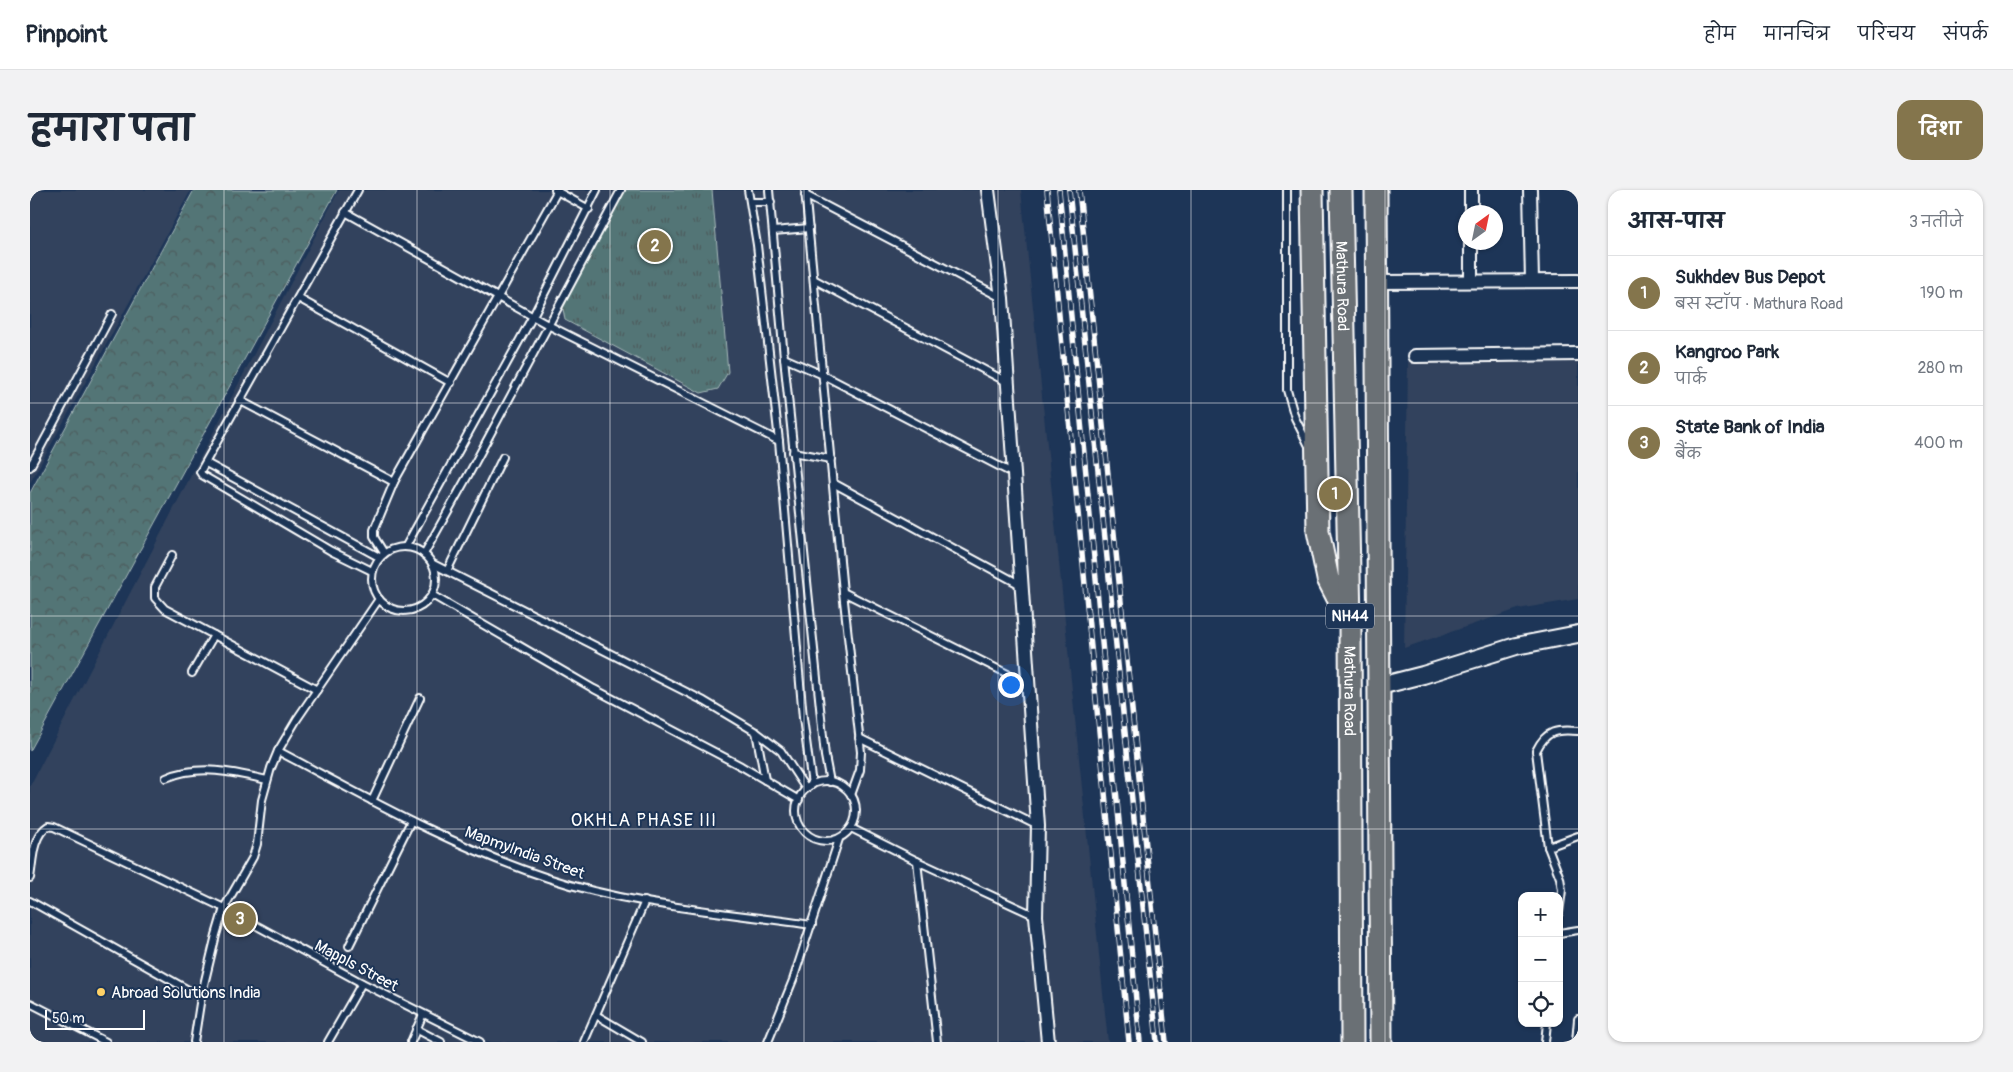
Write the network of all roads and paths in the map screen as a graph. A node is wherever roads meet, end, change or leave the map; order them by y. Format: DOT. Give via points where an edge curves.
graph roads {
  1 [pos="358,190"];
  2 [pos="556,190"];
  3 [pos="597,190"];
  4 [pos="621,190"];
  5 [pos="748,190"];
  6 [pos="769,190"];
  7 [pos="988,190"];
  8 [pos="1286,190"];
  9 [pos="1312,190"];
  10 [pos="1341,190"];
  11 [pos="1376,190"];
  12 [pos="1471,190"];
  13 [pos="1530,190"];
  14 [pos="805,192"];
  15 [pos="751,202"];
  16 [pos="771,202"];
  17 [pos="1471,205"];
  18 [pos="589,209"];
  19 [pos="345,212"];
  20 [pos="809,228"];
  21 [pos="773,231"];
  22 [pos="1471,250"];
  23 [pos="815,280"];
  24 [pos="1471,281"];
  25 [pos="1578,281"];
  26 [pos="1377,282"];
  27 [pos="1532,282"];
  28 [pos="499,296"];
  29 [pos="298,298"];
  30 [pos="1002,298"];
  31 [pos="112,314"];
  32 [pos="533,316"];
  33 [pos="548,325"];
  34 [pos="1578,354"];
  35 [pos="1415,356"];
  36 [pos="784,358"];
  37 [pos="823,375"];
  38 [pos="1007,382"];
  39 [pos="451,383"];
  40 [pos="239,400"];
  41 [pos="779,441"];
  42 [pos="793,452"];
  43 [pos="502,457"];
  44 [pos="831,459"];
  45 [pos="206,463"];
  46 [pos="1317,463"];
  47 [pos="30,467"];
  48 [pos="1014,474"];
  49 [pos="394,482"];
  50 [pos="833,483"];
  51 [pos="406,546"];
  52 [pos="424,554"];
  53 [pos="172,555"];
  54 [pos="382,555"];
  55 [pos="433,564"];
  56 [pos="372,571"];
  57 [pos="447,571"];
  58 [pos="1021,586"];
  59 [pos="844,592"];
  60 [pos="432,595"];
  61 [pos="379,599"];
  62 [pos="1350,621"];
  63 [pos="1578,634"];
  64 [pos="214,635"];
  65 [pos="192,673"];
  66 [pos="1028,685"];
  67 [pos="1380,686"];
  68 [pos="317,690"];
  69 [pos="420,698"];
  70 [pos="1578,731"];
  71 [pos="756,732"];
  72 [pos="860,738"];
  73 [pos="278,751"];
  74 [pos="166,778"];
  75 [pos="267,780"];
  76 [pos="765,780"];
  77 [pos="830,782"];
  78 [pos="809,787"];
  79 [pos="852,795"];
  80 [pos="799,800"];
  81 [pos="372,801"];
  82 [pos="411,822"];
  83 [pos="1038,826"];
  84 [pos="851,828"];
  85 [pos="1578,836"];
  86 [pos="839,838"];
  87 [pos="1548,847"];
  88 [pos="917,861"];
  89 [pos="30,878"];
  90 [pos="1562,892"];
  91 [pos="30,901"];
  92 [pos="645,901"];
  93 [pos="224,908"];
  94 [pos="1036,916"];
  95 [pos="812,924"];
  96 [pos="1578,930"];
  97 [pos="1563,932"];
  98 [pos="350,946"];
  99 [pos="362,983"];
  100 [pos="201,997"];
  101 [pos="30,1003"];
  102 [pos="422,1014"];
  103 [pos="596,1015"];
  104 [pos="1578,1019"];
  105 [pos="1547,1027"];
  106 [pos="416,1029"];
  107 [pos="106,1042"];
  108 [pos="194,1042"];
  109 [pos="328,1042"];
  110 [pos="411,1042"];
  111 [pos="442,1042"];
  112 [pos="480,1042"];
  113 [pos="584,1042"];
  114 [pos="642,1042"];
  115 [pos="768,1042"];
  116 [pos="937,1042"];
  117 [pos="1048,1042"];
  118 [pos="1352,1042"];
  119 [pos="1381,1042"];
  120 [pos="1546,1042"];
  121 [pos="1576,1042"];
  1 -- 19 [label="lane"];
  2 -- 18 [label="lane"];
  2 -- 28 [label="lane"];
  3 -- 18 [label="lane"];
  4 -- 33 [label="lane"];
  5 -- 15 [label="lane"];
  6 -- 16 [label="lane"];
  7 -- 30 [label="street"];
  8 -- 46 [label="lane" via="1287,390 1295,418"];
  9 -- 46 [label="highway"];
  10 -- 62 [label="highway, Mathura Road / NH44"];
  11 -- 26 [label="highway, Mathura Road / NH44"];
  12 -- 17 [label="street"];
  13 -- 27 [label="street"];
  14 -- 20 [label="lane"];
  14 -- 30 [label="lane"];
  15 -- 16 [label="lane"];
  15 -- 41 [label="lane"];
  16 -- 21 [label="lane"];
  18 -- 32 [label="lane"];
  19 -- 28 [label="lane"];
  19 -- 29 [label="lane"];
  20 -- 21 [label="lane"];
  20 -- 23 [label="lane"];
  21 -- 36 [label="lane"];
  22 -- 24 [label="street"];
  23 -- 37 [label="lane"];
  23 -- 38 [label="lane"];
  24 -- 26 [label="street"];
  24 -- 27 [label="street"];
  25 -- 27 [label="street"];
  26 -- 67 [label="highway, Mathura Road / NH44"];
  28 -- 32 [label="lane"];
  28 -- 39 [label="lane"];
  29 -- 39 [label="lane"];
  29 -- 40 [label="lane"];
  30 -- 38 [label="street"];
  31 -- 47 [label="lane"];
  32 -- 33 [label="lane"];
  32 -- 51 [label="lane"];
  33 -- 41 [label="lane"];
  33 -- 52 [label="lane"];
  34 -- 35 [label="street"];
  36 -- 37 [label="lane"];
  36 -- 42 [label="lane"];
  37 -- 44 [label="lane"];
  37 -- 48 [label="lane"];
  38 -- 48 [label="street"];
  39 -- 49 [label="lane"];
  40 -- 45 [label="lane"];
  40 -- 49 [label="lane"];
  41 -- 78 [label="lane"];
  42 -- 44 [label="lane"];
  42 -- 77 [label="lane"];
  43 -- 57 [label="lane"];
  44 -- 50 [label="lane"];
  45 -- 54 [label="lane"];
  45 -- 56 [label="lane" via="200,472 202,475 331,551"];
  46 -- 62 [label="highway" via="1318,531 1328,579"];
  48 -- 58 [label="street"];
  49 -- 54 [label="lane" via="374,530"];
  50 -- 58 [label="lane"];
  50 -- 59 [label="lane"];
  51 -- 52 [label="lane"];
  51 -- 54 [label="lane" via="396,547"];
  52 -- 55 [label="lane"];
  53 -- 64 [label="lane" via="154,587 154,598 165,609"];
  54 -- 56 [label="lane"];
  55 -- 57 [label="lane"];
  55 -- 60 [label="lane" via="436,580"];
  56 -- 61 [label="lane" via="372,585"];
  57 -- 71 [label="lane" via="695,697"];
  58 -- 66 [label="street"];
  59 -- 66 [label="lane"];
  59 -- 72 [label="lane"];
  60 -- 61 [label="lane" via="426,603 408,611 389,608"];
  60 -- 76 [label="lane" via="594,689"];
  61 -- 68 [label="lane"];
  62 -- 118 [label="highway, Mathura Road / NH44"];
  63 -- 67 [label="street" via="1516,646"];
  64 -- 65 [label="lane"];
  64 -- 68 [label="lane"];
  66 -- 83 [label="street"];
  67 -- 119 [label="highway, Mathura Road / NH44"];
  68 -- 73 [label="lane"];
  69 -- 81 [label="lane"];
  70 -- 87 [label="lane" via="1554,731 1541,740 1536,751"];
  71 -- 76 [label="lane"];
  71 -- 78 [label="lane" via="781,751"];
  72 -- 79 [label="lane" via="862,762"];
  72 -- 83 [label="lane"];
  73 -- 75 [label="lane"];
  73 -- 81 [label="lane, MapmyIndia Street"];
  74 -- 75 [label="lane" via="195,770"];
  75 -- 93 [label="lane" via="253,856"];
  76 -- 80 [label="lane"];
  77 -- 78 [label="lane" via="817,782"];
  77 -- 79 [label="lane" via="841,785"];
  78 -- 80 [label="lane"];
  79 -- 84 [label="lane" via="856,813"];
  80 -- 86 [label="lane" via="798,822 808,835 823,841"];
  81 -- 82 [label="lane, MapmyIndia Street"];
  82 -- 92 [label="lane, MapmyIndia Street" via="483,855 549,879"];
  82 -- 98 [label="lane"];
  83 -- 94 [label="street"];
  84 -- 86 [label="lane"];
  84 -- 88 [label="lane"];
  85 -- 87 [label="lane"];
  86 -- 95 [label="lane"];
  87 -- 90 [label="lane"];
  88 -- 94 [label="lane"];
  88 -- 116 [label="lane"];
  89 -- 93 [label="lane, Mappls Street" via="34,850 40,834 48,826"];
  91 -- 100 [label="lane"];
  92 -- 95 [label="lane, MapmyIndia Street"];
  92 -- 103 [label="lane"];
  93 -- 99 [label="lane, Mappls Street"];
  93 -- 100 [label="lane"];
  94 -- 117 [label="street"];
  95 -- 115 [label="lane"];
  96 -- 97 [label="lane"];
  99 -- 102 [label="lane, Mappls Street"];
  99 -- 109 [label="lane"];
  100 -- 108 [label="lane"];
  101 -- 107 [label="lane"];
  102 -- 106 [label="lane"];
  102 -- 112 [label="lane, Mappls Street"];
  103 -- 113 [label="lane"];
  103 -- 114 [label="lane"];
  104 -- 121 [label="lane"];
  105 -- 120 [label="lane"];
  106 -- 110 [label="lane"];
  106 -- 111 [label="lane"];
}
